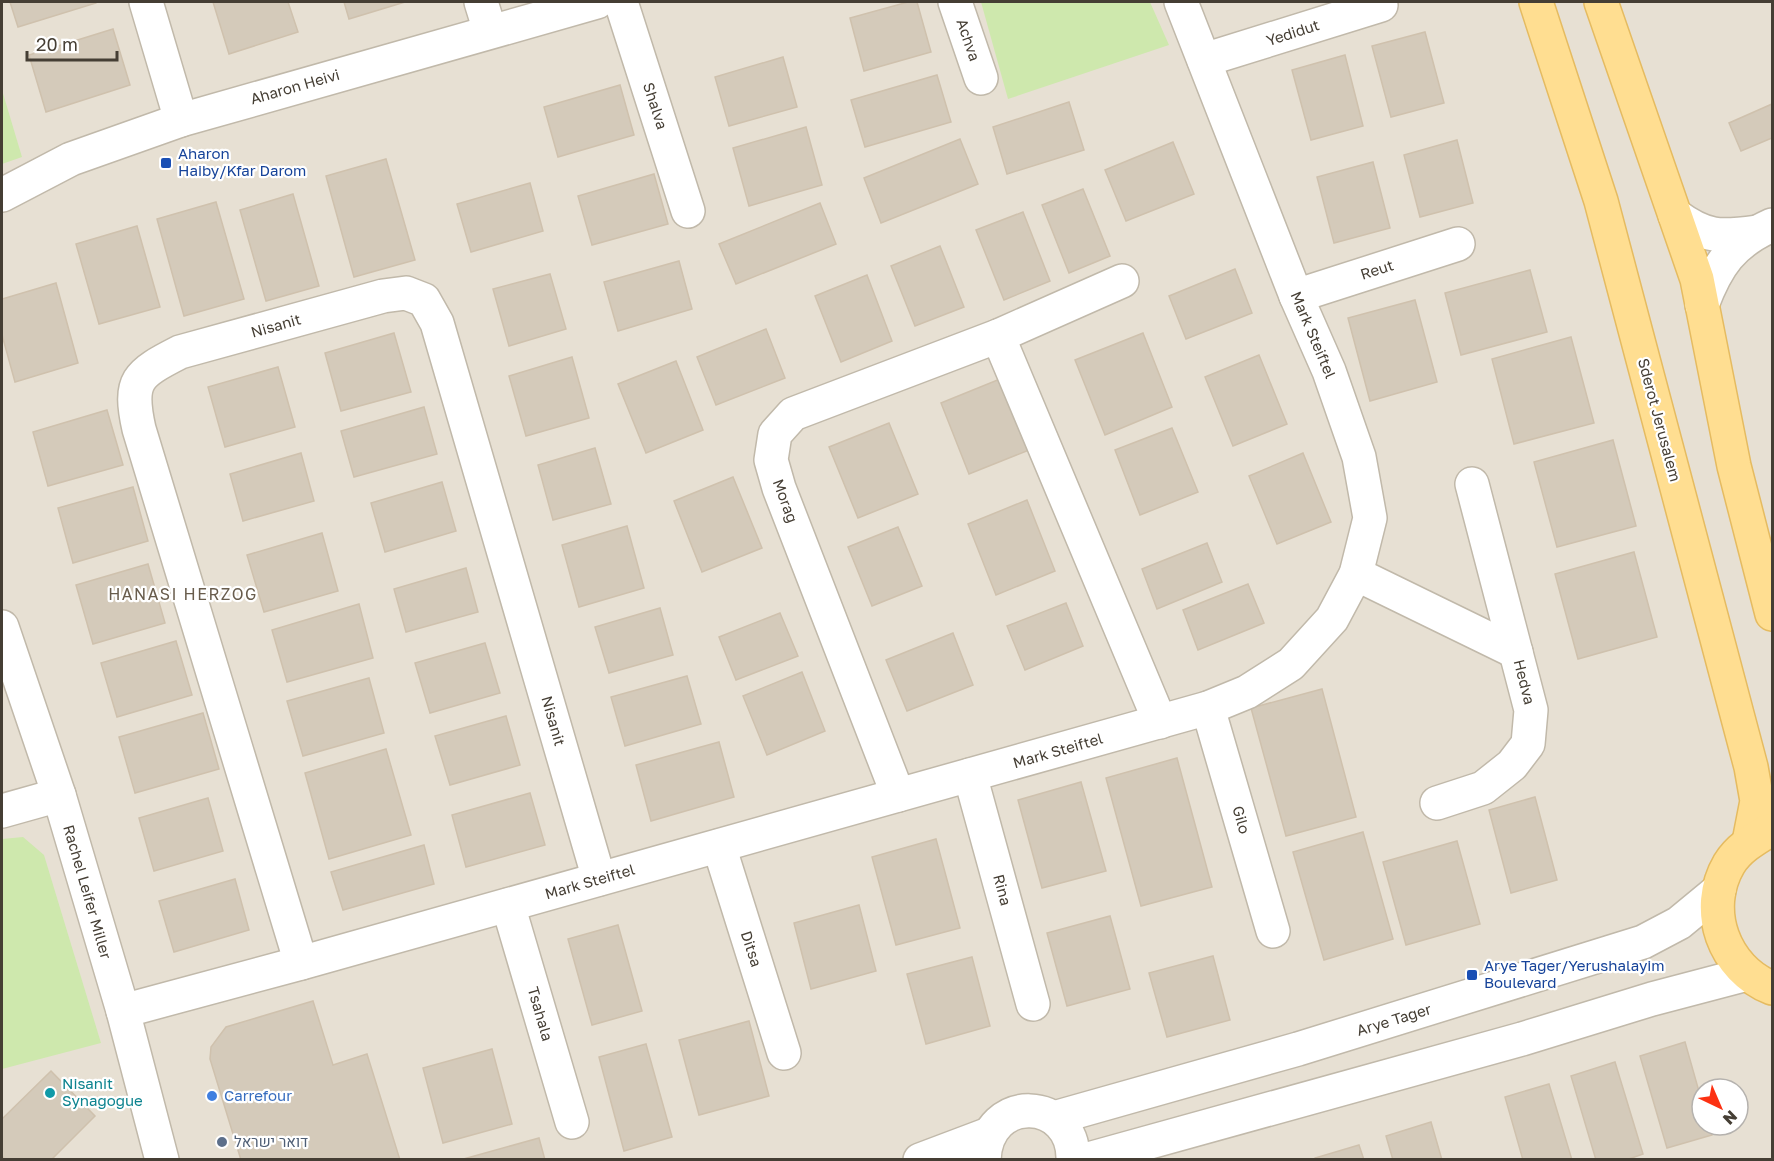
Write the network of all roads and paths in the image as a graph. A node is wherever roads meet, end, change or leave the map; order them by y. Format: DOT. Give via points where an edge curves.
graph roads {
  1 [pos="146,2"];
  2 [pos="597,2"];
  3 [pos="621,2"];
  4 [pos="955,2"];
  5 [pos="1182,2"];
  6 [pos="1536,2"];
  7 [pos="1601,2"];
  8 [pos="1381,4"];
  9 [pos="485,16"];
  10 [pos="1204,60"];
  11 [pos="981,78"];
  12 [pos="181,120"];
  13 [pos="2,195"];
  14 [pos="688,211"];
  15 [pos="1675,215"];
  16 [pos="1765,228"];
  17 [pos="1458,244"];
  18 [pos="1122,281"];
  19 [pos="1296,296"];
  20 [pos="1702,305"];
  21 [pos="998,336"];
  22 [pos="1472,484"];
  23 [pos="1356,574"];
  24 [pos="1773,615"];
  25 [pos="2,627"];
  26 [pos="1516,652"];
  27 [pos="1208,708"];
  28 [pos="1160,722"];
  29 [pos="970,775"];
  30 [pos="59,795"];
  31 [pos="898,795"];
  32 [pos="1437,803"];
  33 [pos="2,811"];
  34 [pos="1761,836"];
  35 [pos="719,846"];
  36 [pos="599,879"];
  37 [pos="1719,891"];
  38 [pos="508,905"];
  39 [pos="1273,931"];
  40 [pos="301,963"];
  41 [pos="1760,981"];
  42 [pos="1034,1004"];
  43 [pos="123,1011"];
  44 [pos="784,1053"];
  45 [pos="1054,1118"];
  46 [pos="572,1122"];
  47 [pos="987,1147"];
  48 [pos="162,1160"];
  49 [pos="920,1160"];
  50 [pos="1073,1160"];
  51 [pos="1085,1160"];
  1 -- 12 [label="street"];
  2 -- 9 [label="street, Aharon Heivi"];
  3 -- 14 [label="street, Shalva"];
  4 -- 11 [label="street, Achva"];
  5 -- 10 [label="street, Mark Steiftel"];
  6 -- 34 [label="main road, Sderot Jerusalem" via="1601,201 1751,767"];
  7 -- 15 [label="main road"];
  8 -- 10 [label="street, Yedidut"];
  9 -- 12 [label="street, Aharon Heivi"];
  10 -- 19 [label="street, Mark Steiftel"];
  12 -- 13 [label="street, Aharon Heivi" via="71,159"];
  15 -- 16 [label="street" via="1704,233 1727,236"];
  15 -- 20 [label="main road"];
  16 -- 20 [label="street" via="1733,248 1711,280"];
  17 -- 19 [label="street, Reut"];
  18 -- 21 [label="street, Morag"];
  19 -- 23 [label="street, Mark Steiftel" via="1329,370 1359,457 1370,518"];
  20 -- 24 [label="main road" via="1734,466"];
  21 -- 28 [label="street"];
  21 -- 31 [label="street, Morag" via="793,414 775,434 771,460 779,488"];
  22 -- 26 [label="street, Hedva"];
  23 -- 26 [label="street, Hedva"];
  23 -- 27 [label="street, Mark Steiftel" via="1332,619 1291,664 1248,692"];
  25 -- 30 [label="street, Rachel Leifer Miller"];
  26 -- 32 [label="street, Hedva" via="1531,710 1528,744 1512,765 1483,788"];
  27 -- 28 [label="street, Mark Steiftel"];
  27 -- 39 [label="street, Gilo"];
  28 -- 29 [label="street, Mark Steiftel"];
  29 -- 31 [label="street, Mark Steiftel"];
  29 -- 42 [label="street, Rina"];
  30 -- 33 [label="street"];
  30 -- 43 [label="street, Rachel Leifer Miller"];
  31 -- 35 [label="street, Mark Steiftel"];
  34 -- 37 [label="main road" via="1730,864"];
  35 -- 36 [label="street, Mark Steiftel"];
  35 -- 44 [label="street, Ditsa"];
  36 -- 38 [label="street, Mark Steiftel"];
  36 -- 40 [label="street, Nisanit" via="437,323 424,300 406,293 383,296 180,352 151,367 135,384 134,406"];
  37 -- 41 [label="main road" via="1717,914 1721,936 1731,957"];
  37 -- 45 [label="street, Arye Tager" via="1679,923 1642,942 1298,1049"];
  38 -- 40 [label="street, Mark Steiftel"];
  38 -- 46 [label="street, Tsahala"];
  40 -- 43 [label="street, Mark Steiftel"];
  41 -- 51 [label="street" via="1652,999"];
  43 -- 48 [label="street, Rachel Leifer Miller"];
  45 -- 47 [label="street" via="1025,1110 1011,1114 998,1122"];
  45 -- 50 [label="street" via="1070,1138"];
  47 -- 49 [label="street"];
}
